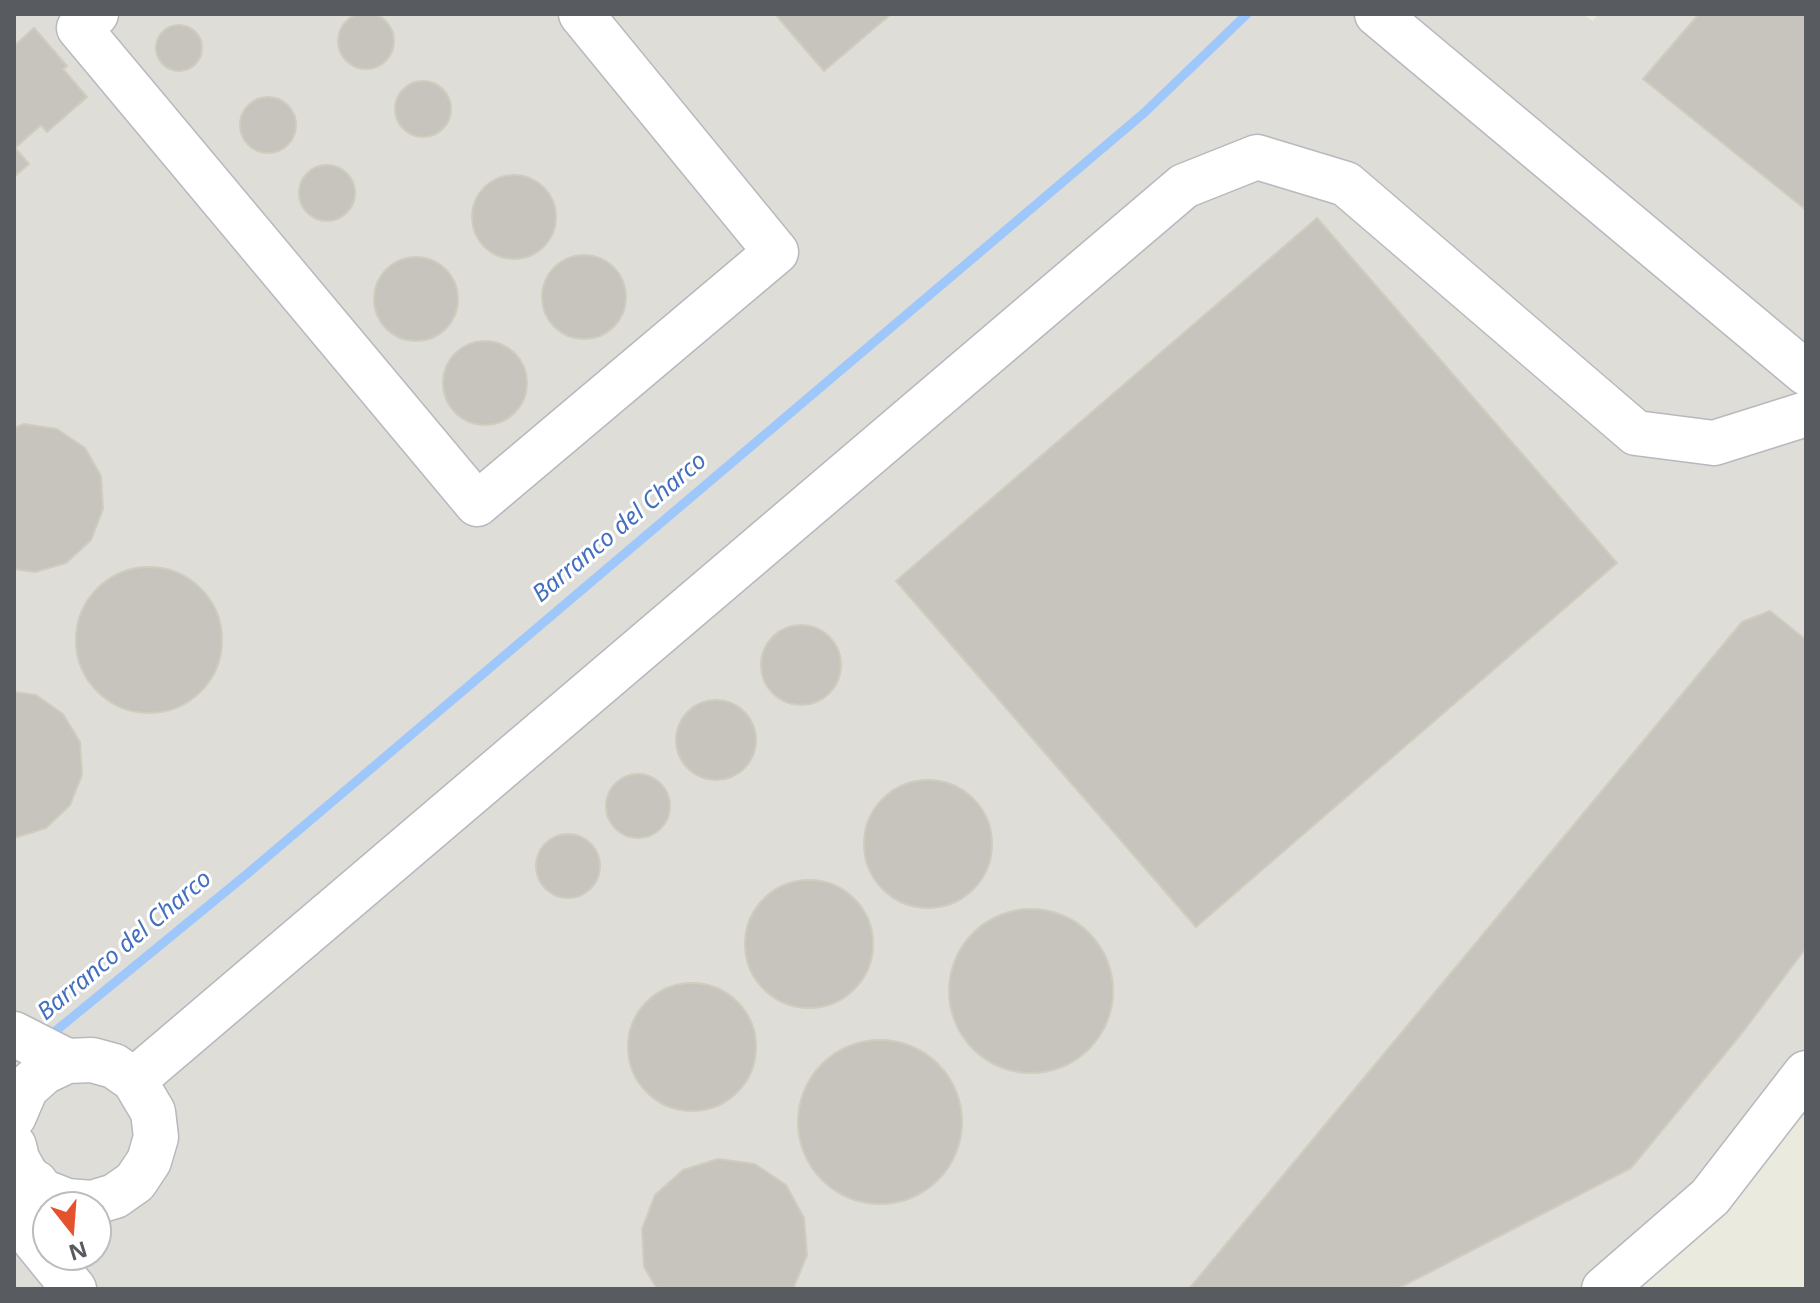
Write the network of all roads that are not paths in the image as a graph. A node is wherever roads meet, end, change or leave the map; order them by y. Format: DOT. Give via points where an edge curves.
graph roads {
  1 [pos="96,14"];
  2 [pos="581,14"];
  3 [pos="1377,14"];
  4 [pos="1806,373"];
  5 [pos="1806,414"];
  6 [pos="14,1034"];
  7 [pos="67,1061"];
  8 [pos="1806,1073"];
  9 [pos="134,1080"];
  10 [pos="18,1088"];
  11 [pos="14,1146"];
  12 [pos="36,1183"];
  13 [pos="74,1289"];
  14 [pos="1604,1289"];
  1 -- 2 [label="street" via="79,28 477,504 776,252"];
  3 -- 4 [label="street"];
  5 -- 9 [label="street" via="1714,443 1636,433 1346,184 1257,157 1184,186"];
  6 -- 7 [label="street"];
  7 -- 9 [label="street" via="114,1066"];
  7 -- 10 [label="street"];
  8 -- 14 [label="street" via="1710,1197"];
  9 -- 12 [label="street" via="153,1112 156,1137 135,1182 92,1203 67,1201"];
  11 -- 12 [label="street"];
  12 -- 13 [label="street" via="35,1241"];
}
